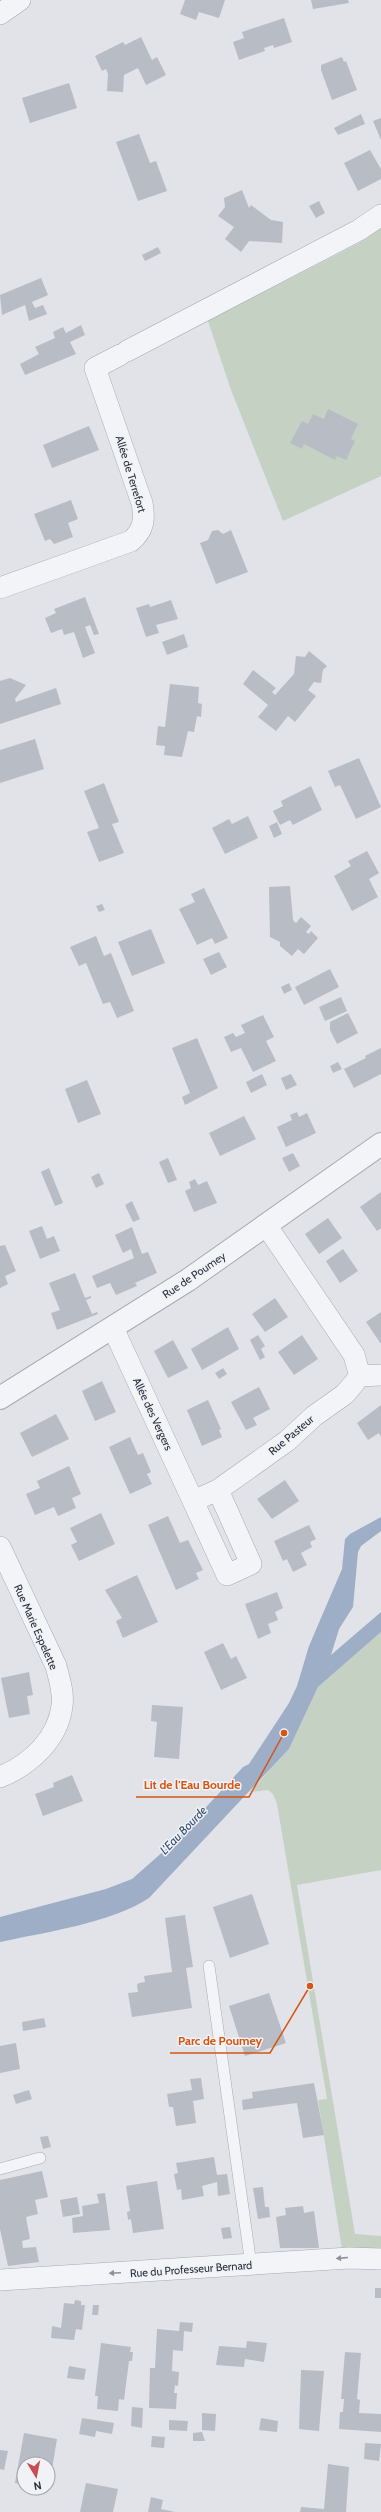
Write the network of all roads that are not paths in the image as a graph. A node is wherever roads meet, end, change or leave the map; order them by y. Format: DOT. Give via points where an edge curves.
graph roads {
  1 [pos="20,0"];
  2 [pos="0,14"];
  3 [pos="381,215"];
  4 [pos="0,588"];
  5 [pos="381,1144"];
  6 [pos="266,1225"];
  7 [pos="113,1328"];
  8 [pos="381,1375"];
  9 [pos="360,1376"];
  10 [pos="0,1398"];
  11 [pos="218,1490"];
  12 [pos="193,1501"];
  13 [pos="0,1547"];
  14 [pos="0,1777"];
  15 [pos="209,1966"];
  16 [pos="40,2158"];
  17 [pos="0,2169"];
  18 [pos="381,2259"];
  19 [pos="251,2265"];
  20 [pos="1,2276"];
  1 -- 2 [label="street"];
  3 -- 4 [label="street, Allée de Terrefort" via="359,230 95,368 142,503 142,528 131,541"];
  5 -- 6 [label="street, Rue de Poumey"];
  6 -- 7 [label="street, Rue de Poumey" via="188,1280"];
  6 -- 9 [label="street" via="354,1355"];
  7 -- 10 [label="street, Rue de Poumey"];
  7 -- 12 [label="street, Allée des Vergers"];
  8 -- 9 [label="street"];
  9 -- 11 [label="street, Rue Pasteur" via="345,1394 314,1416 287,1442"];
  11 -- 12 [label="street"];
  11 -- 12 [label="street, Allée des Vergers" via="251,1564 226,1575"];
  13 -- 14 [label="street, Rue Marie Espelette" via="56,1666 62,1706 58,1721 42,1749 29,1762"];
  15 -- 19 [label="lane"];
  16 -- 17 [label="lane"];
  18 -- 19 [label="street, Rue du Professeur Bernard, one-way" via="349,2258"];
  19 -- 20 [label="street, Rue du Professeur Bernard, one-way"];
}
